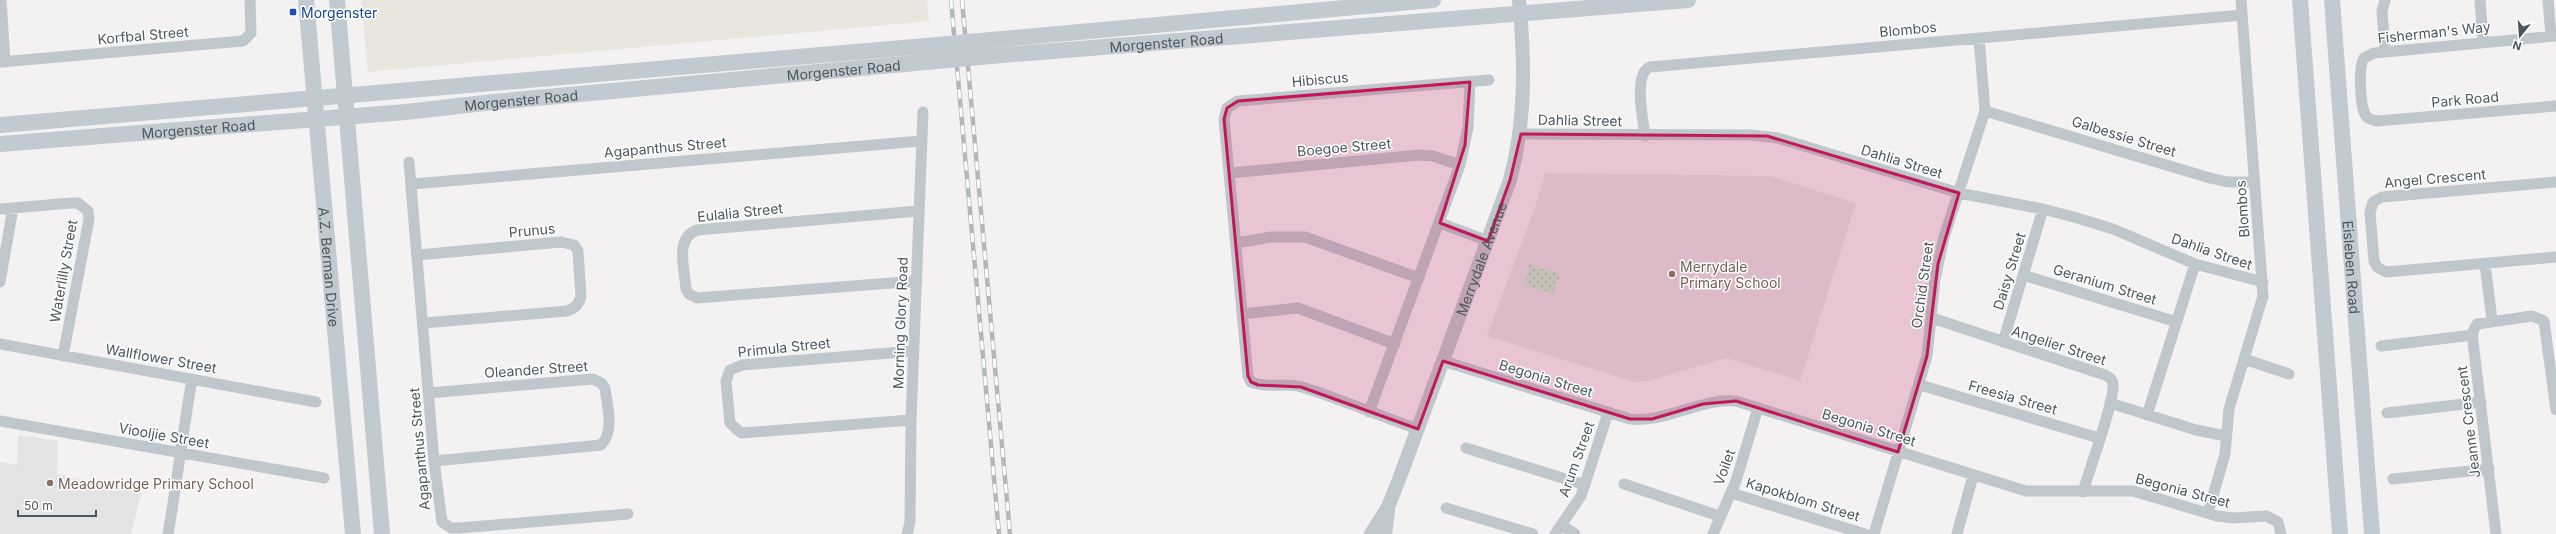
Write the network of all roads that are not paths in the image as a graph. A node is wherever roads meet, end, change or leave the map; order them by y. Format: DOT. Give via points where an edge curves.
graph roads {
  1 [pos="1,0"];
  2 [pos="250,0"];
  3 [pos="306,0"];
  4 [pos="337,0"];
  5 [pos="1433,0"];
  6 [pos="1688,0"];
  7 [pos="2241,0"];
  8 [pos="2300,0"];
  9 [pos="2332,0"];
  10 [pos="2385,0"];
  11 [pos="2480,0"];
  12 [pos="2548,0"];
  13 [pos="1520,7"];
  14 [pos="2242,15"];
  15 [pos="2553,36"];
  16 [pos="1979,38"];
  17 [pos="2483,42"];
  18 [pos="991,48"];
  19 [pos="2385,51"];
  20 [pos="3,62"];
  21 [pos="1489,80"];
  22 [pos="1470,82"];
  23 [pos="344,95"];
  24 [pos="315,97"];
  25 [pos="2556,106"];
  26 [pos="1985,111"];
  27 [pos="923,112"];
  28 [pos="346,117"];
  29 [pos="316,119"];
  30 [pos="2377,122"];
  31 [pos="0,125"];
  32 [pos="1521,134"];
  33 [pos="1645,136"];
  34 [pos="921,141"];
  35 [pos="0,144"];
  36 [pos="409,162"];
  37 [pos="1460,165"];
  38 [pos="1230,173"];
  39 [pos="2255,182"];
  40 [pos="2556,182"];
  41 [pos="412,184"];
  42 [pos="1959,193"];
  43 [pos="13,208"];
  44 [pos="2043,208"];
  45 [pos="0,209"];
  46 [pos="918,211"];
  47 [pos="1440,223"];
  48 [pos="1488,241"];
  49 [pos="1236,242"];
  50 [pos="418,256"];
  51 [pos="2556,257"];
  52 [pos="2195,264"];
  53 [pos="2485,264"];
  54 [pos="2023,275"];
  55 [pos="1419,278"];
  56 [pos="917,281"];
  57 [pos="0,282"];
  58 [pos="2263,282"];
  59 [pos="1242,314"];
  60 [pos="1932,318"];
  61 [pos="2492,320"];
  62 [pos="2177,322"];
  63 [pos="424,323"];
  64 [pos="2473,335"];
  65 [pos="2003,342"];
  66 [pos="0,344"];
  67 [pos="1395,344"];
  68 [pos="2380,346"];
  69 [pos="914,351"];
  70 [pos="63,356"];
  71 [pos="2244,359"];
  72 [pos="1443,361"];
  73 [pos="2289,374"];
  74 [pos="192,379"];
  75 [pos="1920,385"];
  76 [pos="429,393"];
  77 [pos="316,402"];
  78 [pos="2481,402"];
  79 [pos="2110,403"];
  80 [pos="1758,408"];
  81 [pos="2556,410"];
  82 [pos="1369,412"];
  83 [pos="2387,412"];
  84 [pos="1608,413"];
  85 [pos="2147,415"];
  86 [pos="911,420"];
  87 [pos="0,421"];
  88 [pos="1418,429"];
  89 [pos="2226,436"];
  90 [pos="2099,438"];
  91 [pos="1466,448"];
  92 [pos="1898,452"];
  93 [pos="178,454"];
  94 [pos="434,461"];
  95 [pos="2489,469"];
  96 [pos="1974,476"];
  97 [pos="324,478"];
  98 [pos="2393,479"];
  99 [pos="1624,484"];
  100 [pos="1585,486"];
  101 [pos="2083,492"];
  102 [pos="1731,493"];
  103 [pos="1388,507"];
  104 [pos="1446,508"];
  105 [pos="2208,513"];
  106 [pos="628,514"];
  107 [pos="1719,516"];
  108 [pos="521,529"];
  109 [pos="1558,530"];
  110 [pos="168,534"];
  111 [pos="353,534"];
  112 [pos="382,534"];
  113 [pos="907,534"];
  114 [pos="1372,534"];
  115 [pos="1385,534"];
  116 [pos="1533,534"];
  117 [pos="1575,534"];
  118 [pos="1713,534"];
  119 [pos="1865,534"];
  120 [pos="1874,534"];
  121 [pos="1957,534"];
  122 [pos="2282,534"];
  123 [pos="2340,534"];
  124 [pos="2372,534"];
  125 [pos="2496,534"];
  1 -- 20 [label="street"];
  2 -- 20 [label="street, Korfbal Street" via="251,33 243,41"];
  3 -- 24 [label="main road, A.Z. Berman Drive"];
  4 -- 23 [label="main road"];
  5 -- 18 [label="main road, Morgenster Road"];
  6 -- 13 [label="main road, Morgenster Road"];
  7 -- 14 [label="street, Blombos"];
  8 -- 123 [label="main road"];
  9 -- 124 [label="main road, Eisleben Road"];
  10 -- 19 [label="street" via="2382,11"];
  11 -- 17 [label="street"];
  12 -- 15 [label="street"];
  13 -- 18 [label="main road, Morgenster Road"];
  13 -- 32 [label="street, Merrydale Avenue" via="1524,77"];
  14 -- 16 [label="street, Blombos"];
  14 -- 39 [label="street, Blombos"];
  15 -- 17 [label="street, Fisherman's Way"];
  16 -- 26 [label="street, Orchid Street"];
  16 -- 33 [label="street, Blombos" via="1650,67 1643,72 1640,82"];
  17 -- 19 [label="street, Fisherman's Way"];
  18 -- 23 [label="main road, Morgenster Road, bridge" via="926,46"];
  18 -- 28 [label="main road, Morgenster Road, bridge" via="926,62"];
  19 -- 30 [label="street, Fisherman's Way" via="2364,58 2361,69 2363,110 2368,118"];
  21 -- 22 [label="street, Hibiscus"];
  22 -- 37 [label="street" via="1468,127"];
  22 -- 38 [label="street, Hibiscus" via="1238,101 1227,108 1224,118"];
  23 -- 24 [label="main road, Morgenster Road"];
  23 -- 28 [label="main road"];
  24 -- 29 [label="main road, A.Z. Berman Drive"];
  24 -- 31 [label="main road, Morgenster Road"];
  25 -- 30 [label="street, Park Road"];
  26 -- 39 [label="street, Galbessie Street" via="2210,178 2228,182"];
  26 -- 42 [label="street, Orchid Street"];
  27 -- 34 [label="street, Morning Glory Road"];
  28 -- 29 [label="main road, Morgenster Road"];
  28 -- 112 [label="main road"];
  29 -- 35 [label="main road, Morgenster Road"];
  29 -- 111 [label="main road, A.Z. Berman Drive"];
  32 -- 33 [label="street, Dahlia Street"];
  32 -- 48 [label="street, Merrydale Avenue" via="1510,180"];
  33 -- 42 [label="street, Dahlia Street" via="1751,135 1778,138"];
  34 -- 41 [label="street, Agapanthus Street"];
  34 -- 46 [label="street, Morning Glory Road"];
  36 -- 41 [label="street, Agapanthus Street"];
  37 -- 38 [label="street, Boegoe Street" via="1433,156 1419,155"];
  37 -- 47 [label="street"];
  38 -- 49 [label="street, Hibiscus"];
  39 -- 58 [label="street, Blombos"];
  40 -- 53 [label="street, Angel Crescent" via="2382,197 2371,205 2374,261 2383,271"];
  41 -- 50 [label="street, Agapanthus Street"];
  42 -- 44 [label="street, Dahlia Street"];
  42 -- 60 [label="street, Orchid Street" via="1944,236"];
  43 -- 45 [label="street, Waterlilly Street"];
  43 -- 57 [label="street"];
  43 -- 70 [label="street, Waterlilly Street" via="71,202 88,211 89,219"];
  44 -- 52 [label="street, Dahlia Street" via="2113,229"];
  44 -- 54 [label="street, Daisy Street"];
  46 -- 56 [label="street, Morning Glory Road"];
  46 -- 56 [label="street, Eulalia Street" via="697,230 686,236 683,245 686,289 697,298"];
  47 -- 48 [label="street"];
  47 -- 55 [label="street"];
  48 -- 72 [label="street, Merrydale Avenue"];
  49 -- 55 [label="street" via="1305,237"];
  49 -- 59 [label="street, Hibiscus"];
  50 -- 63 [label="street, Agapanthus Street"];
  50 -- 63 [label="street, Prunus" via="562,242 574,245 578,251 581,296 574,308"];
  51 -- 53 [label="street, Angel Crescent"];
  52 -- 58 [label="street, Dahlia Street"];
  52 -- 62 [label="street"];
  53 -- 61 [label="street"];
  54 -- 62 [label="street, Geranium Street"];
  54 -- 65 [label="street, Daisy Street"];
  55 -- 67 [label="street"];
  56 -- 69 [label="street, Morning Glory Road"];
  58 -- 71 [label="street, Blombos" via="2261,305"];
  59 -- 67 [label="street" via="1298,308"];
  59 -- 82 [label="street, Hibiscus" via="1248,376 1251,382 1258,385 1301,386"];
  60 -- 65 [label="street, Angelier Street"];
  60 -- 75 [label="street, Orchid Street"];
  61 -- 64 [label="street" via="2477,324"];
  61 -- 81 [label="street" via="2532,316 2544,320"];
  62 -- 85 [label="street"];
  63 -- 76 [label="street, Agapanthus Street"];
  64 -- 68 [label="street"];
  64 -- 78 [label="street, Jeanne Crescent"];
  65 -- 79 [label="street, Angelier Street" via="2105,375 2113,383"];
  66 -- 70 [label="street, Wallflower Street"];
  67 -- 82 [label="street"];
  69 -- 86 [label="street, Morning Glory Road"];
  69 -- 86 [label="street, Primula Street" via="742,365 730,370 726,381 730,424 741,433"];
  70 -- 74 [label="street, Wallflower Street"];
  71 -- 73 [label="street"];
  71 -- 89 [label="street, Blombos" via="2229,409"];
  72 -- 84 [label="street, Begonia Street"];
  72 -- 88 [label="street, Merrydale Avenue"];
  74 -- 77 [label="street, Wallflower Street"];
  74 -- 93 [label="street"];
  75 -- 90 [label="street, Freesia Street"];
  75 -- 92 [label="street, Orchid Street"];
  76 -- 94 [label="street, Agapanthus Street"];
  76 -- 94 [label="street, Oleander Street" via="593,379 605,388 609,431 607,439 601,445"];
  78 -- 83 [label="street"];
  78 -- 95 [label="street, Jeanne Crescent"];
  79 -- 85 [label="street"];
  79 -- 90 [label="street, Angelier Street"];
  80 -- 84 [label="street, Begonia Street" via="1736,401 1719,401 1652,419 1630,420"];
  80 -- 92 [label="street, Begonia Street"];
  80 -- 102 [label="street, Voilet"];
  82 -- 88 [label="street, Hibiscus"];
  84 -- 100 [label="street, Arum Street"];
  85 -- 89 [label="street"];
  86 -- 113 [label="street, Morning Glory Road" via="910,522"];
  87 -- 93 [label="street, Viooljie Street"];
  88 -- 103 [label="street, Merrydale Avenue"];
  89 -- 105 [label="street, Blombos" via="2226,454"];
  90 -- 101 [label="street, Angelier Street"];
  91 -- 100 [label="street"];
  92 -- 96 [label="street, Begonia Street"];
  92 -- 120 [label="street, Orchid Street"];
  93 -- 97 [label="street, Viooljie Street"];
  93 -- 110 [label="street" via="179,469"];
  94 -- 108 [label="street, Agapanthus Street" via="440,518 444,525 459,528"];
  95 -- 98 [label="street"];
  95 -- 125 [label="street, Jeanne Crescent"];
  96 -- 101 [label="street, Begonia Street" via="2026,491"];
  96 -- 121 [label="street"];
  99 -- 107 [label="street"];
  100 -- 109 [label="street, Arum Street"];
  101 -- 105 [label="street, Begonia Street" via="2133,491"];
  102 -- 107 [label="street, Voilet"];
  102 -- 119 [label="street, Kapokblom Street"];
  103 -- 114 [label="street, Merrydale Avenue"];
  103 -- 115 [label="street, Merrydale Avenue"];
  104 -- 116 [label="street"];
  105 -- 122 [label="street, Begonia Street" via="2225,518 2266,516 2278,522"];
  106 -- 108 [label="street, Agapanthus Street"];
  107 -- 118 [label="street, Voilet"];
  109 -- 117 [label="street"];
}
